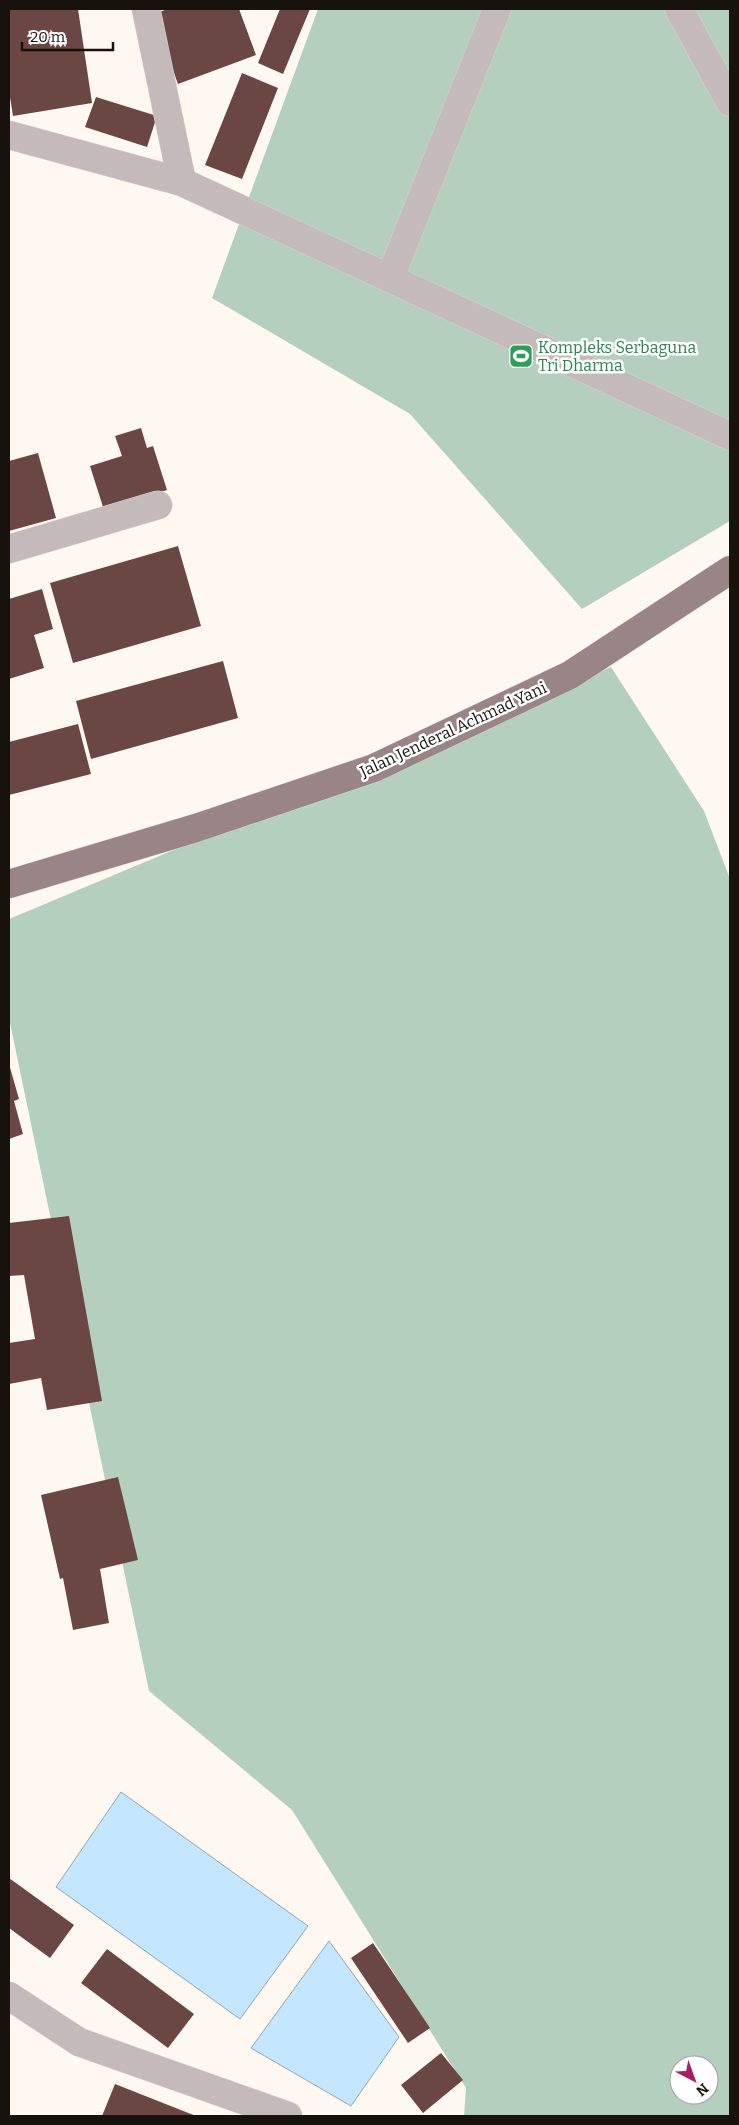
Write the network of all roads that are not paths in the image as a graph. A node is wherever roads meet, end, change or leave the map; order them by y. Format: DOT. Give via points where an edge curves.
graph roads {
  1 [pos="146,9"];
  2 [pos="497,9"];
  3 [pos="679,9"];
  4 [pos="730,102"];
  5 [pos="9,135"];
  6 [pos="182,182"];
  7 [pos="390,278"];
  8 [pos="730,436"];
  9 [pos="158,505"];
  10 [pos="9,549"];
  11 [pos="730,570"];
  12 [pos="9,884"];
  13 [pos="9,1996"];
  14 [pos="288,2116"];
  1 -- 6 [label="street"];
  2 -- 7 [label="street"];
  3 -- 4 [label="street"];
  5 -- 6 [label="street"];
  6 -- 7 [label="street"];
  7 -- 8 [label="street"];
  9 -- 10 [label="street"];
  11 -- 12 [label="main road, Jalan Jenderal Achmad Yani" via="570,675 374,768 196,828"];
  13 -- 14 [label="street" via="79,2042"];
}
